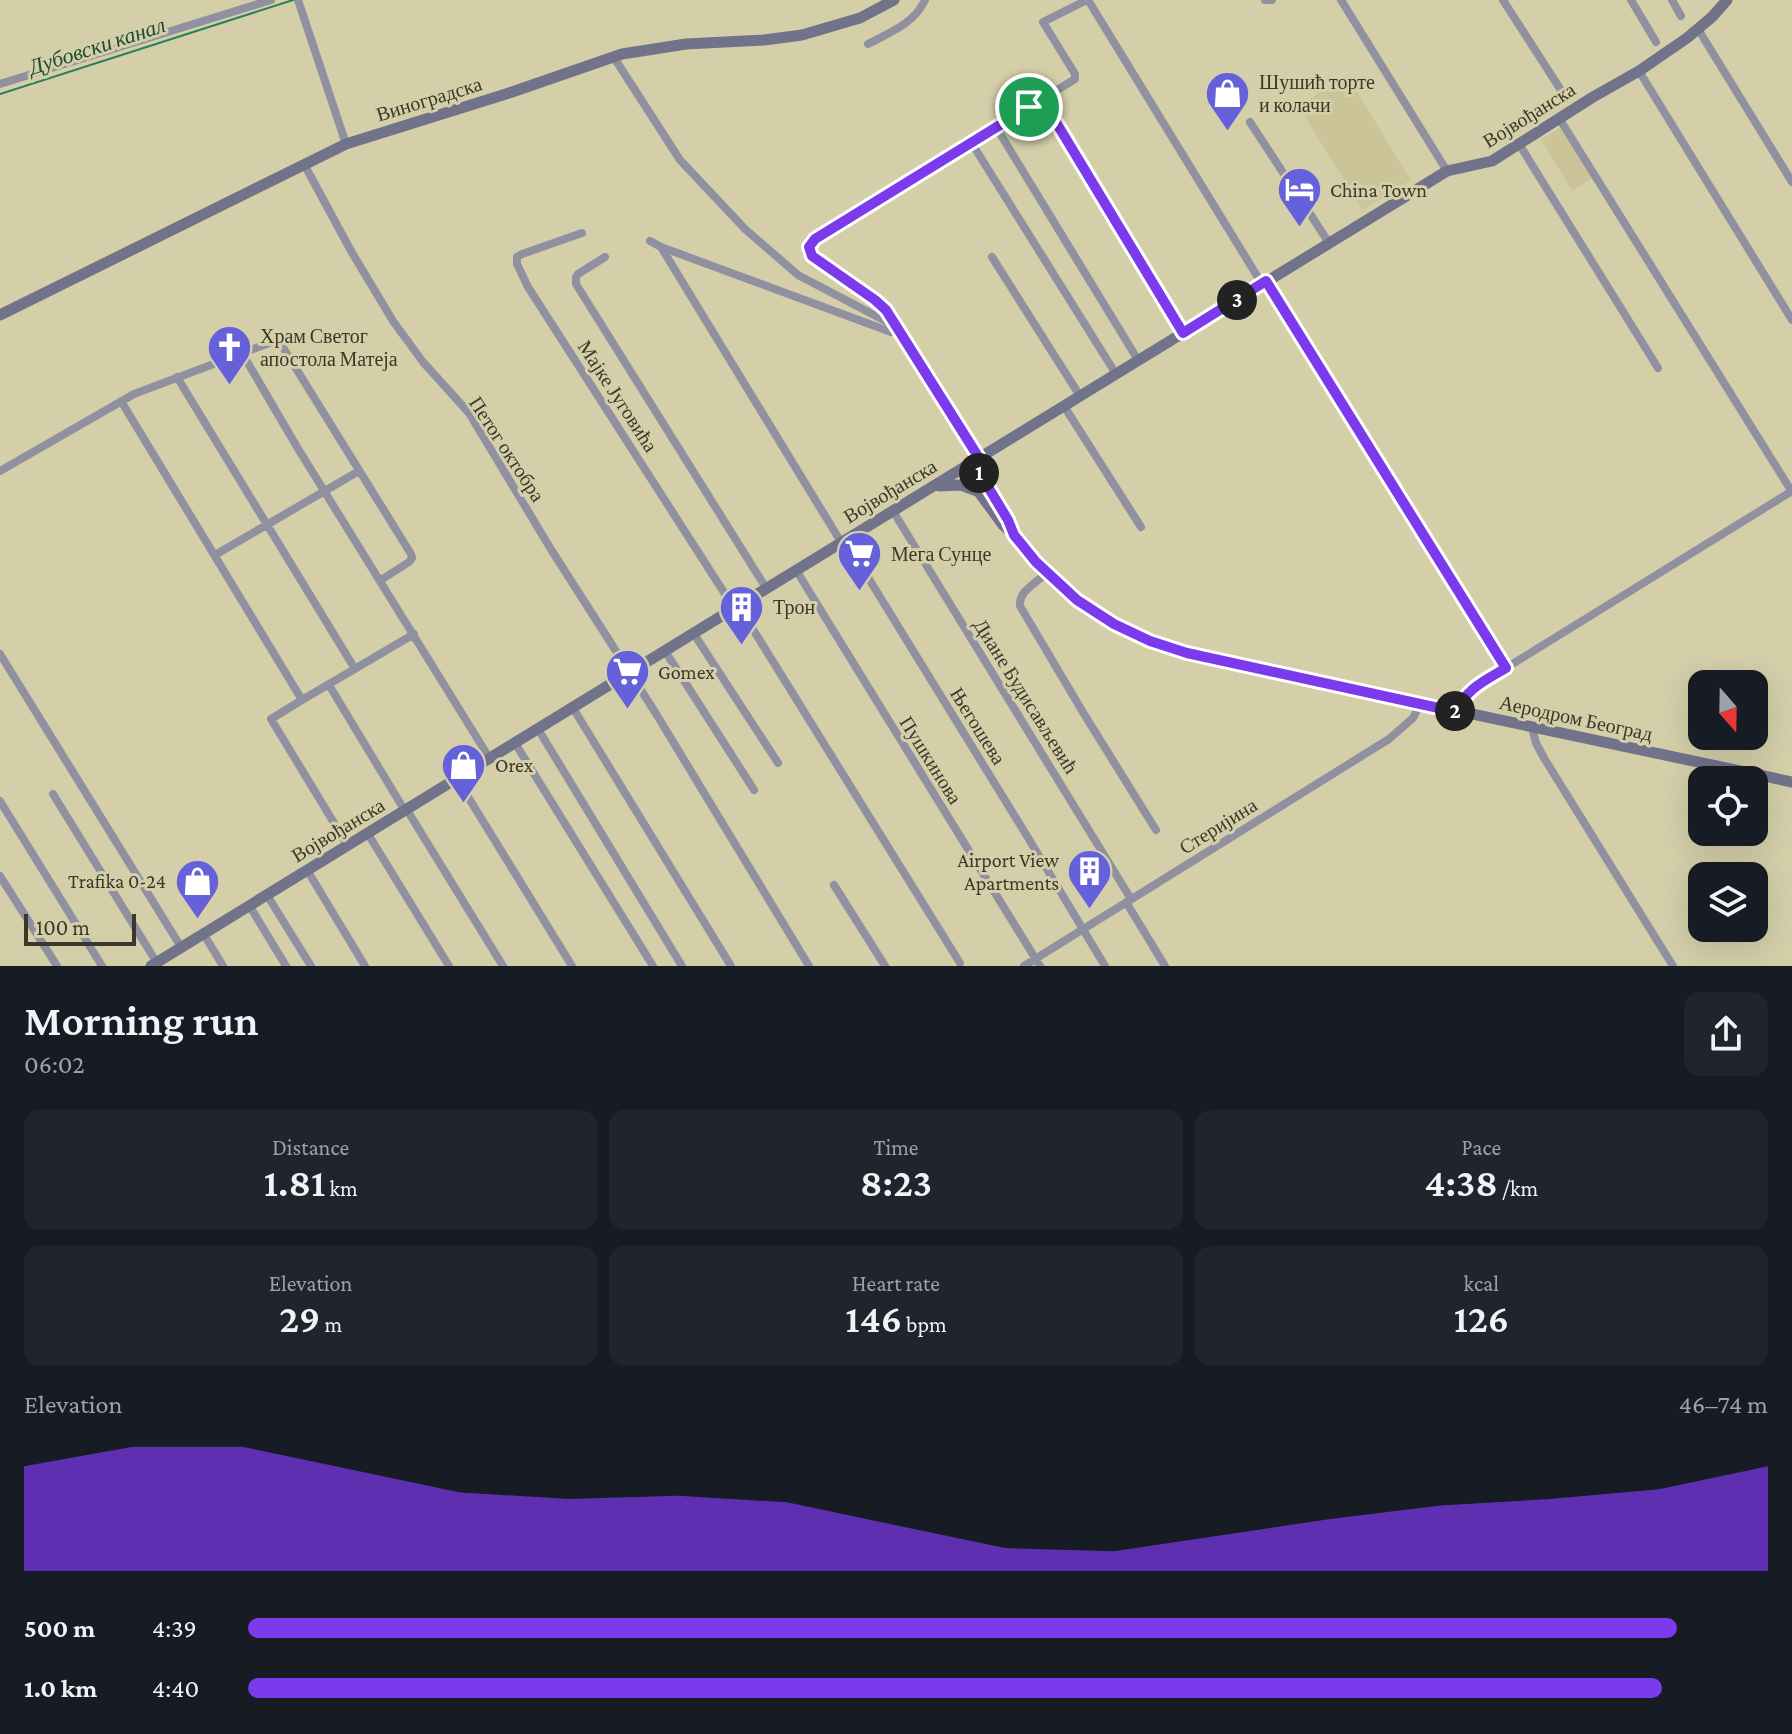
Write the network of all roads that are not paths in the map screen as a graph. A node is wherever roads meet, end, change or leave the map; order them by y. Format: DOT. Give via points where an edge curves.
graph roads {
  1 [pos="271,0"];
  2 [pos="894,0"];
  3 [pos="925,0"];
  4 [pos="1087,0"];
  5 [pos="1265,0"];
  6 [pos="1272,0"];
  7 [pos="1341,0"];
  8 [pos="1503,0"];
  9 [pos="1631,0"];
  10 [pos="1672,0"];
  11 [pos="1727,0"];
  12 [pos="299,3"];
  13 [pos="1681,16"];
  14 [pos="1698,29"];
  15 [pos="1656,42"];
  16 [pos="868,44"];
  17 [pos="613,56"];
  18 [pos="1639,71"];
  19 [pos="0,84"];
  20 [pos="1566,98"];
  21 [pos="1042,99"];
  22 [pos="1559,118"];
  23 [pos="1250,122"];
  24 [pos="996,127"];
  25 [pos="971,142"];
  26 [pos="346,144"];
  27 [pos="1519,144"];
  28 [pos="304,164"];
  29 [pos="1447,171"];
  30 [pos="1792,182"];
  31 [pos="582,233"];
  32 [pos="650,241"];
  33 [pos="1329,243"];
  34 [pos="661,247"];
  35 [pos="605,257"];
  36 [pos="992,257"];
  37 [pos="1264,282"];
  38 [pos="0,315"];
  39 [pos="1792,320"];
  40 [pos="894,324"];
  41 [pos="901,331"];
  42 [pos="1183,333"];
  43 [pos="242,353"];
  44 [pos="1138,360"];
  45 [pos="1658,368"];
  46 [pos="1116,374"];
  47 [pos="177,377"];
  48 [pos="1080,396"];
  49 [pos="121,401"];
  50 [pos="1064,406"];
  51 [pos="976,460"];
  52 [pos="962,469"];
  53 [pos="0,471"];
  54 [pos="359,471"];
  55 [pos="931,488"];
  56 [pos="325,491"];
  57 [pos="977,491"];
  58 [pos="1792,492"];
  59 [pos="893,511"];
  60 [pos="266,526"];
  61 [pos="1141,527"];
  62 [pos="1014,535"];
  63 [pos="843,541"];
  64 [pos="215,555"];
  65 [pos="796,570"];
  66 [pos="1046,573"];
  67 [pos="381,580"];
  68 [pos="766,588"];
  69 [pos="736,607"];
  70 [pos="414,634"];
  71 [pos="694,634"];
  72 [pos="665,651"];
  73 [pos="0,654"];
  74 [pos="1506,668"];
  75 [pos="355,669"];
  76 [pos="629,673"];
  77 [pos="329,685"];
  78 [pos="302,700"];
  79 [pos="1420,704"];
  80 [pos="573,708"];
  81 [pos="1457,712"];
  82 [pos="1532,728"];
  83 [pos="538,729"];
  84 [pos="515,743"];
  85 [pos="490,759"];
  86 [pos="778,763"];
  87 [pos="457,779"];
  88 [pos="1792,782"];
  89 [pos="754,790"];
  90 [pos="53,794"];
  91 [pos="0,801"];
  92 [pos="406,810"];
  93 [pos="1156,830"];
  94 [pos="368,834"];
  95 [pos="348,846"];
  96 [pos="307,870"];
  97 [pos="0,876"];
  98 [pos="834,885"];
  99 [pos="267,895"];
  100 [pos="1129,901"];
  101 [pos="249,905"];
  102 [pos="1083,930"];
  103 [pos="203,933"];
  104 [pos="181,947"];
  105 [pos="1038,962"];
  106 [pos="960,963"];
  107 [pos="154,964"];
  108 [pos="57,966"];
  109 [pos="102,966"];
  110 [pos="223,966"];
  111 [pos="286,966"];
  112 [pos="311,966"];
  113 [pos="365,966"];
  114 [pos="449,966"];
  115 [pos="503,966"];
  116 [pos="572,966"];
  117 [pos="653,966"];
  118 [pos="682,966"];
  119 [pos="731,966"];
  120 [pos="809,966"];
  121 [pos="885,966"];
  122 [pos="1024,966"];
  123 [pos="1105,966"];
  124 [pos="1165,966"];
  125 [pos="1673,966"];
  1 -- 19 [label="street"];
  2 -- 17 [label="street, Виноградска" via="860,18 802,35"];
  3 -- 16 [label="street" via="903,25"];
  4 -- 21 [label="street" via="1043,22 1075,77"];
  4 -- 37 [label="street"];
  5 -- 6 [label="street"];
  7 -- 29 [label="street"];
  8 -- 20 [label="street"];
  9 -- 15 [label="street"];
  10 -- 13 [label="street"];
  11 -- 14 [label="street, Војвођанска"];
  12 -- 26 [label="street"];
  14 -- 18 [label="street, Војвођанска"];
  14 -- 30 [label="street"];
  17 -- 26 [label="street, Виноградска"];
  17 -- 40 [label="street" via="680,160 745,229 803,278"];
  18 -- 22 [label="street, Војвођанска"];
  18 -- 39 [label="street"];
  21 -- 24 [label="street"];
  21 -- 42 [label="street"];
  22 -- 27 [label="street, Војвођанска"];
  22 -- 58 [label="street"];
  23 -- 33 [label="street"];
  24 -- 25 [label="street"];
  24 -- 44 [label="street"];
  25 -- 40 [label="street" via="809,247 816,261 881,305"];
  25 -- 46 [label="street"];
  26 -- 28 [label="street, Виноградска"];
  27 -- 29 [label="street, Војвођанска" via="1492,161"];
  27 -- 45 [label="street"];
  28 -- 38 [label="street, Виноградска"];
  28 -- 76 [label="street, Петог октобра" via="393,321 469,413"];
  29 -- 33 [label="street, Војвођанска"];
  31 -- 69 [label="street, Мајке Југовића" via="522,254 517,264"];
  32 -- 34 [label="street"];
  33 -- 37 [label="street, Војвођанска"];
  34 -- 41 [label="street" via="891,332"];
  34 -- 63 [label="street, Његошева"];
  35 -- 68 [label="street" via="578,274 576,284"];
  36 -- 48 [label="street"];
  37 -- 42 [label="street, Војвођанска"];
  37 -- 74 [label="street"];
  40 -- 41 [label="street"];
  41 -- 51 [label="street"];
  42 -- 44 [label="street, Војвођанска"];
  43 -- 47 [label="street"];
  43 -- 54 [label="street" via="279,341"];
  43 -- 56 [label="street"];
  44 -- 46 [label="street, Војвођанска"];
  46 -- 48 [label="street, Војвођанска"];
  47 -- 49 [label="street"];
  47 -- 60 [label="street"];
  48 -- 50 [label="street, Војвођанска"];
  49 -- 53 [label="street"];
  49 -- 64 [label="street"];
  50 -- 51 [label="street, Војвођанска"];
  50 -- 61 [label="street"];
  51 -- 52 [label="street, Војвођанска"];
  51 -- 62 [label="street, Аеродром Београд"];
  52 -- 55 [label="street, Војвођанска"];
  52 -- 57 [label="street, Аеродром Београд"];
  54 -- 56 [label="street"];
  54 -- 67 [label="street" via="412,556"];
  55 -- 57 [label="street" via="956,484"];
  55 -- 59 [label="street, Војвођанска"];
  56 -- 60 [label="street"];
  56 -- 67 [label="street"];
  57 -- 62 [label="street, Аеродром Београд"];
  58 -- 74 [label="street"];
  59 -- 63 [label="street, Војвођанска"];
  59 -- 100 [label="street, Диане Будисављевић"];
  60 -- 64 [label="street"];
  60 -- 75 [label="street"];
  62 -- 66 [label="street, Аеродром Београд"];
  63 -- 65 [label="street, Војвођанска"];
  63 -- 102 [label="street, Његошева"];
  64 -- 78 [label="street"];
  65 -- 68 [label="street, Војвођанска"];
  65 -- 105 [label="street, Пушкинова"];
  66 -- 79 [label="street, Аеродром Београд" via="1095,613 1160,645"];
  66 -- 93 [label="street" via="1022,594 1020,606"];
  67 -- 70 [label="street"];
  68 -- 69 [label="street, Војвођанска"];
  69 -- 71 [label="street, Војвођанска"];
  69 -- 106 [label="street"];
  70 -- 75 [label="street"];
  70 -- 85 [label="street"];
  71 -- 72 [label="street, Војвођанска"];
  71 -- 86 [label="street"];
  72 -- 76 [label="street, Војвођанска"];
  72 -- 89 [label="street"];
  73 -- 104 [label="street"];
  74 -- 81 [label="street" via="1469,691"];
  75 -- 77 [label="street"];
  76 -- 80 [label="street, Војвођанска"];
  76 -- 120 [label="street, Петог октобра"];
  77 -- 78 [label="street"];
  77 -- 92 [label="street"];
  78 -- 95 [label="street" via="271,719"];
  79 -- 81 [label="street, Аеродром Београд"];
  79 -- 100 [label="street, Стеријина" via="1413,718 1389,739"];
  80 -- 83 [label="street, Војвођанска"];
  80 -- 119 [label="street"];
  81 -- 82 [label="street, Аеродром Београд"];
  82 -- 88 [label="street, Аеродром Београд"];
  82 -- 125 [label="street" via="1544,758"];
  83 -- 84 [label="street, Војвођанска"];
  83 -- 118 [label="street"];
  84 -- 85 [label="street, Војвођанска"];
  84 -- 117 [label="street"];
  85 -- 87 [label="street, Војвођанска"];
  87 -- 92 [label="street, Војвођанска"];
  87 -- 116 [label="street"];
  90 -- 107 [label="street"];
  91 -- 109 [label="street"];
  92 -- 94 [label="street, Војвођанска"];
  92 -- 115 [label="street"];
  94 -- 95 [label="street, Војвођанска"];
  94 -- 114 [label="street"];
  95 -- 96 [label="street, Војвођанска"];
  96 -- 99 [label="street, Војвођанска"];
  96 -- 113 [label="street"];
  97 -- 108 [label="street"];
  98 -- 121 [label="street"];
  99 -- 101 [label="street, Војвођанска"];
  99 -- 112 [label="street"];
  100 -- 102 [label="street, Стеријина"];
  100 -- 124 [label="street, Диане Будисављевић"];
  101 -- 103 [label="street, Војвођанска"];
  101 -- 111 [label="street"];
  102 -- 105 [label="street, Стеријина"];
  102 -- 123 [label="street, Његошева"];
  103 -- 104 [label="street, Војвођанска"];
  103 -- 110 [label="street"];
  104 -- 107 [label="street, Војвођанска"];
  105 -- 122 [label="street, Стеријина"];
}
